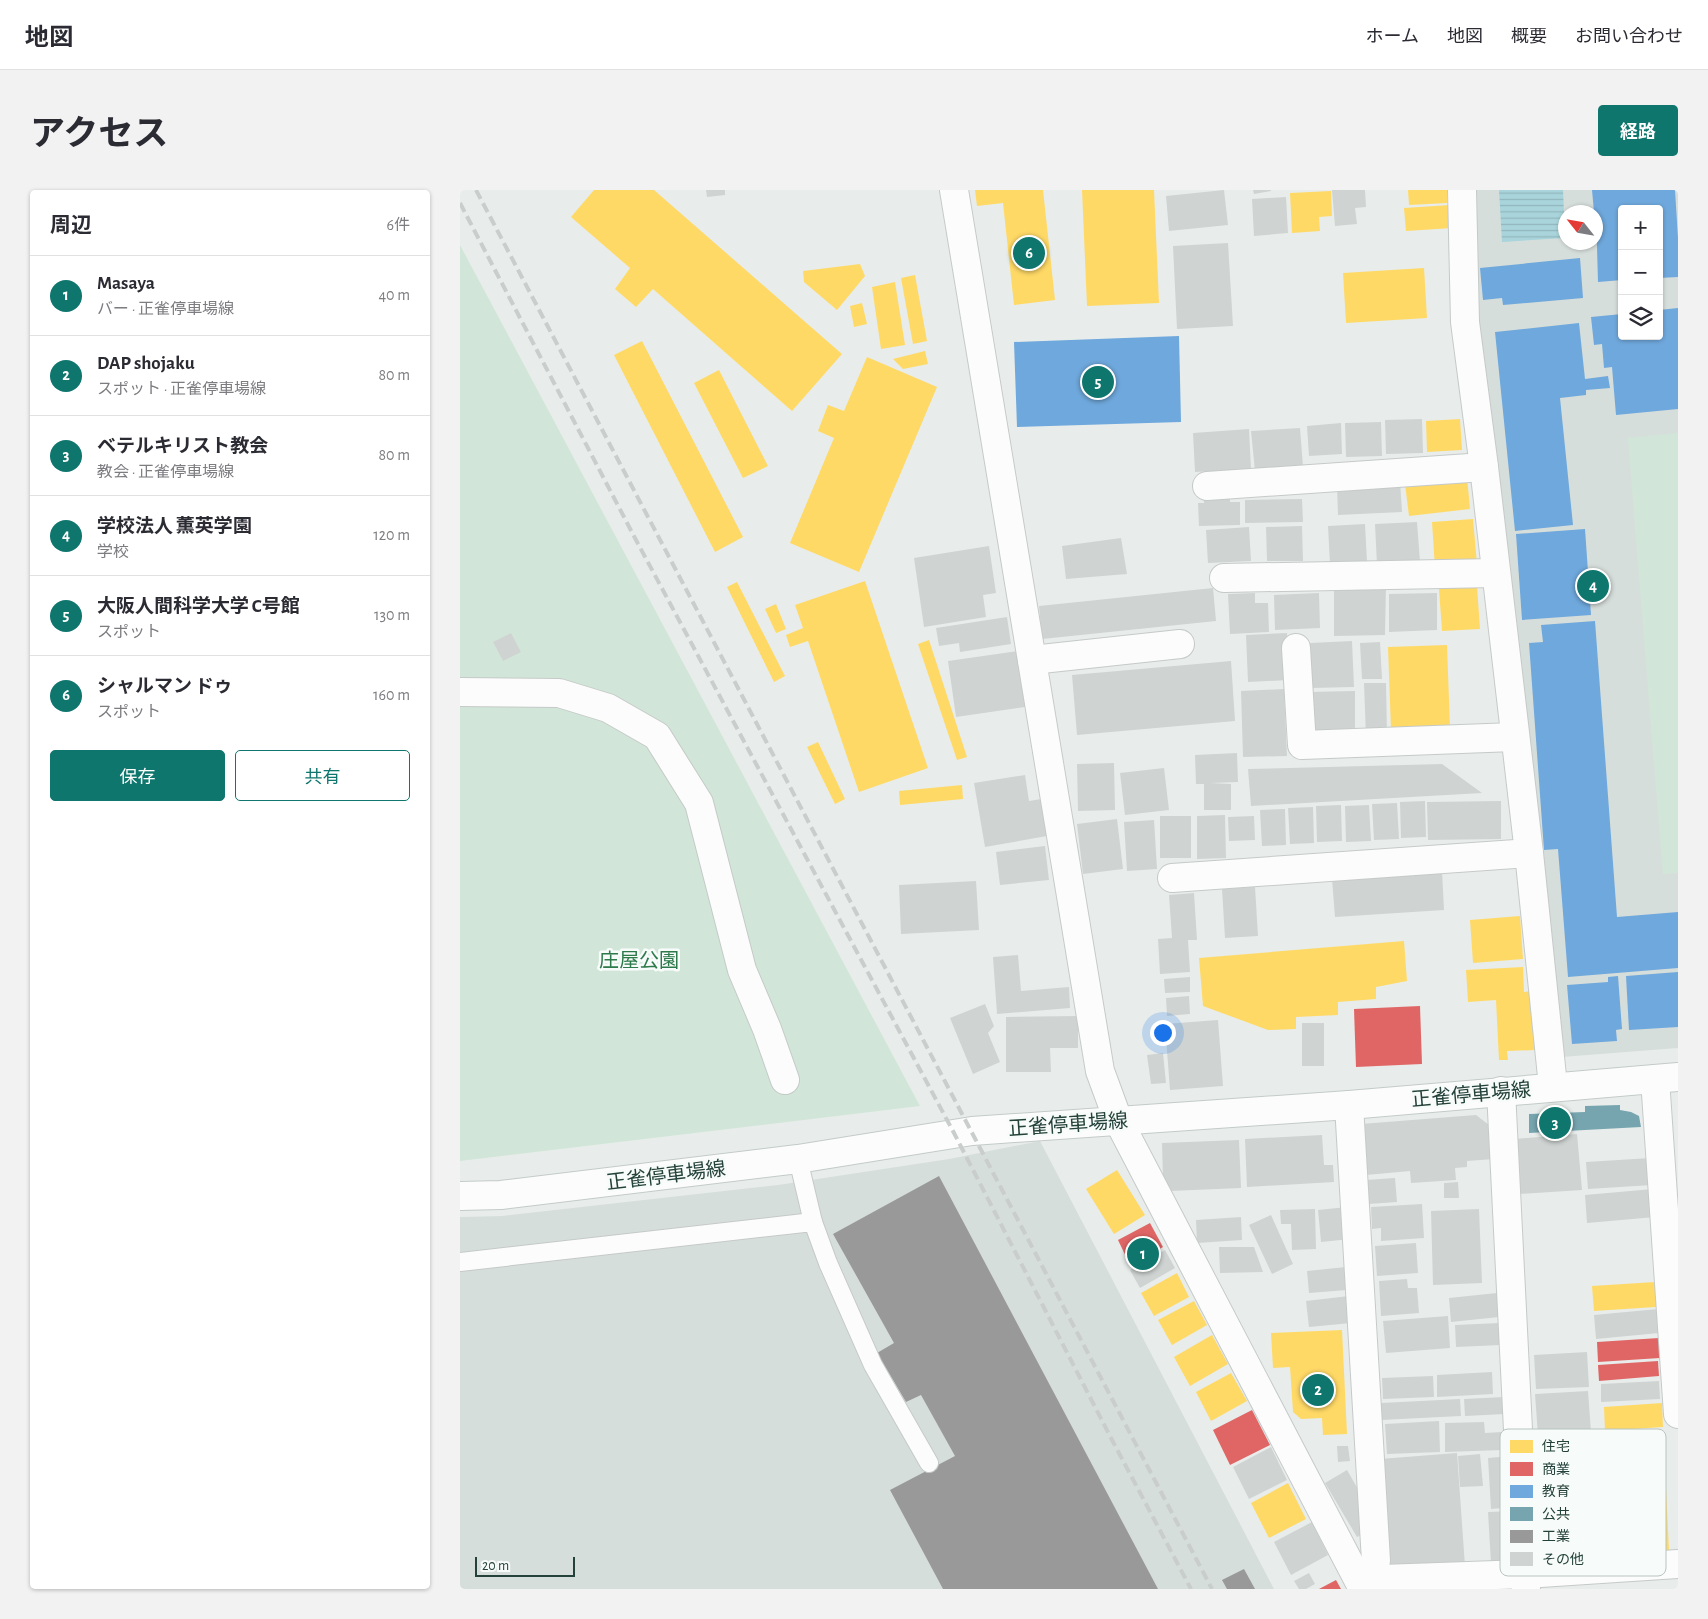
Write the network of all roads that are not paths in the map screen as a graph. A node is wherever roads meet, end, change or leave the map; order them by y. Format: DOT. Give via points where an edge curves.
graph roads {
  1 [pos="954,190"];
  2 [pos="1462,190"];
  3 [pos="1484,468"];
  4 [pos="1207,486"];
  5 [pos="1496,573"];
  6 [pos="1224,578"];
  7 [pos="1180,644"];
  8 [pos="1296,648"];
  9 [pos="1032,660"];
  10 [pos="460,692"];
  11 [pos="1514,737"];
  12 [pos="1528,853"];
  13 [pos="1172,878"];
  14 [pos="1667,1078"];
  15 [pos="785,1080"];
  16 [pos="1553,1086"];
  17 [pos="1501,1091"];
  18 [pos="1349,1105"];
  19 [pos="1118,1120"];
  20 [pos="798,1159"];
  21 [pos="460,1196"];
  22 [pos="813,1222"];
  23 [pos="460,1262"];
  24 [pos="1678,1414"];
  25 [pos="1518,1429"];
  26 [pos="928,1463"];
  27 [pos="1571,1576"];
  28 [pos="1526,1581"];
  29 [pos="1362,1587"];
  1 -- 9 [label="street"];
  2 -- 3 [label="street" via="1465,322"];
  3 -- 4 [label="street"];
  3 -- 5 [label="street"];
  5 -- 6 [label="street"];
  5 -- 11 [label="street"];
  7 -- 9 [label="street"];
  8 -- 11 [label="street" via="1302,746"];
  9 -- 19 [label="street" via="1100,1071"];
  10 -- 15 [label="street" via="559,693 608,708 657,736 699,803 742,970"];
  11 -- 12 [label="street"];
  12 -- 13 [label="street"];
  12 -- 16 [label="street"];
  14 -- 16 [label="street, 正雀停車場線"];
  14 -- 24 [label="street"];
  16 -- 17 [label="street, 正雀停車場線"];
  17 -- 18 [label="street, 正雀停車場線"];
  17 -- 25 [label="street"];
  18 -- 19 [label="street, 正雀停車場線"];
  18 -- 29 [label="street" via="1376,1561"];
  19 -- 20 [label="street, 正雀停車場線" via="972,1131"];
  19 -- 29 [label="street"];
  20 -- 21 [label="street, 正雀停車場線" via="501,1195"];
  20 -- 22 [label="lane"];
  22 -- 23 [label="lane"];
  22 -- 26 [label="lane" via="873,1365"];
  27 -- 28 [label="street"];
  28 -- 29 [label="street" via="1382,1578"];
}
